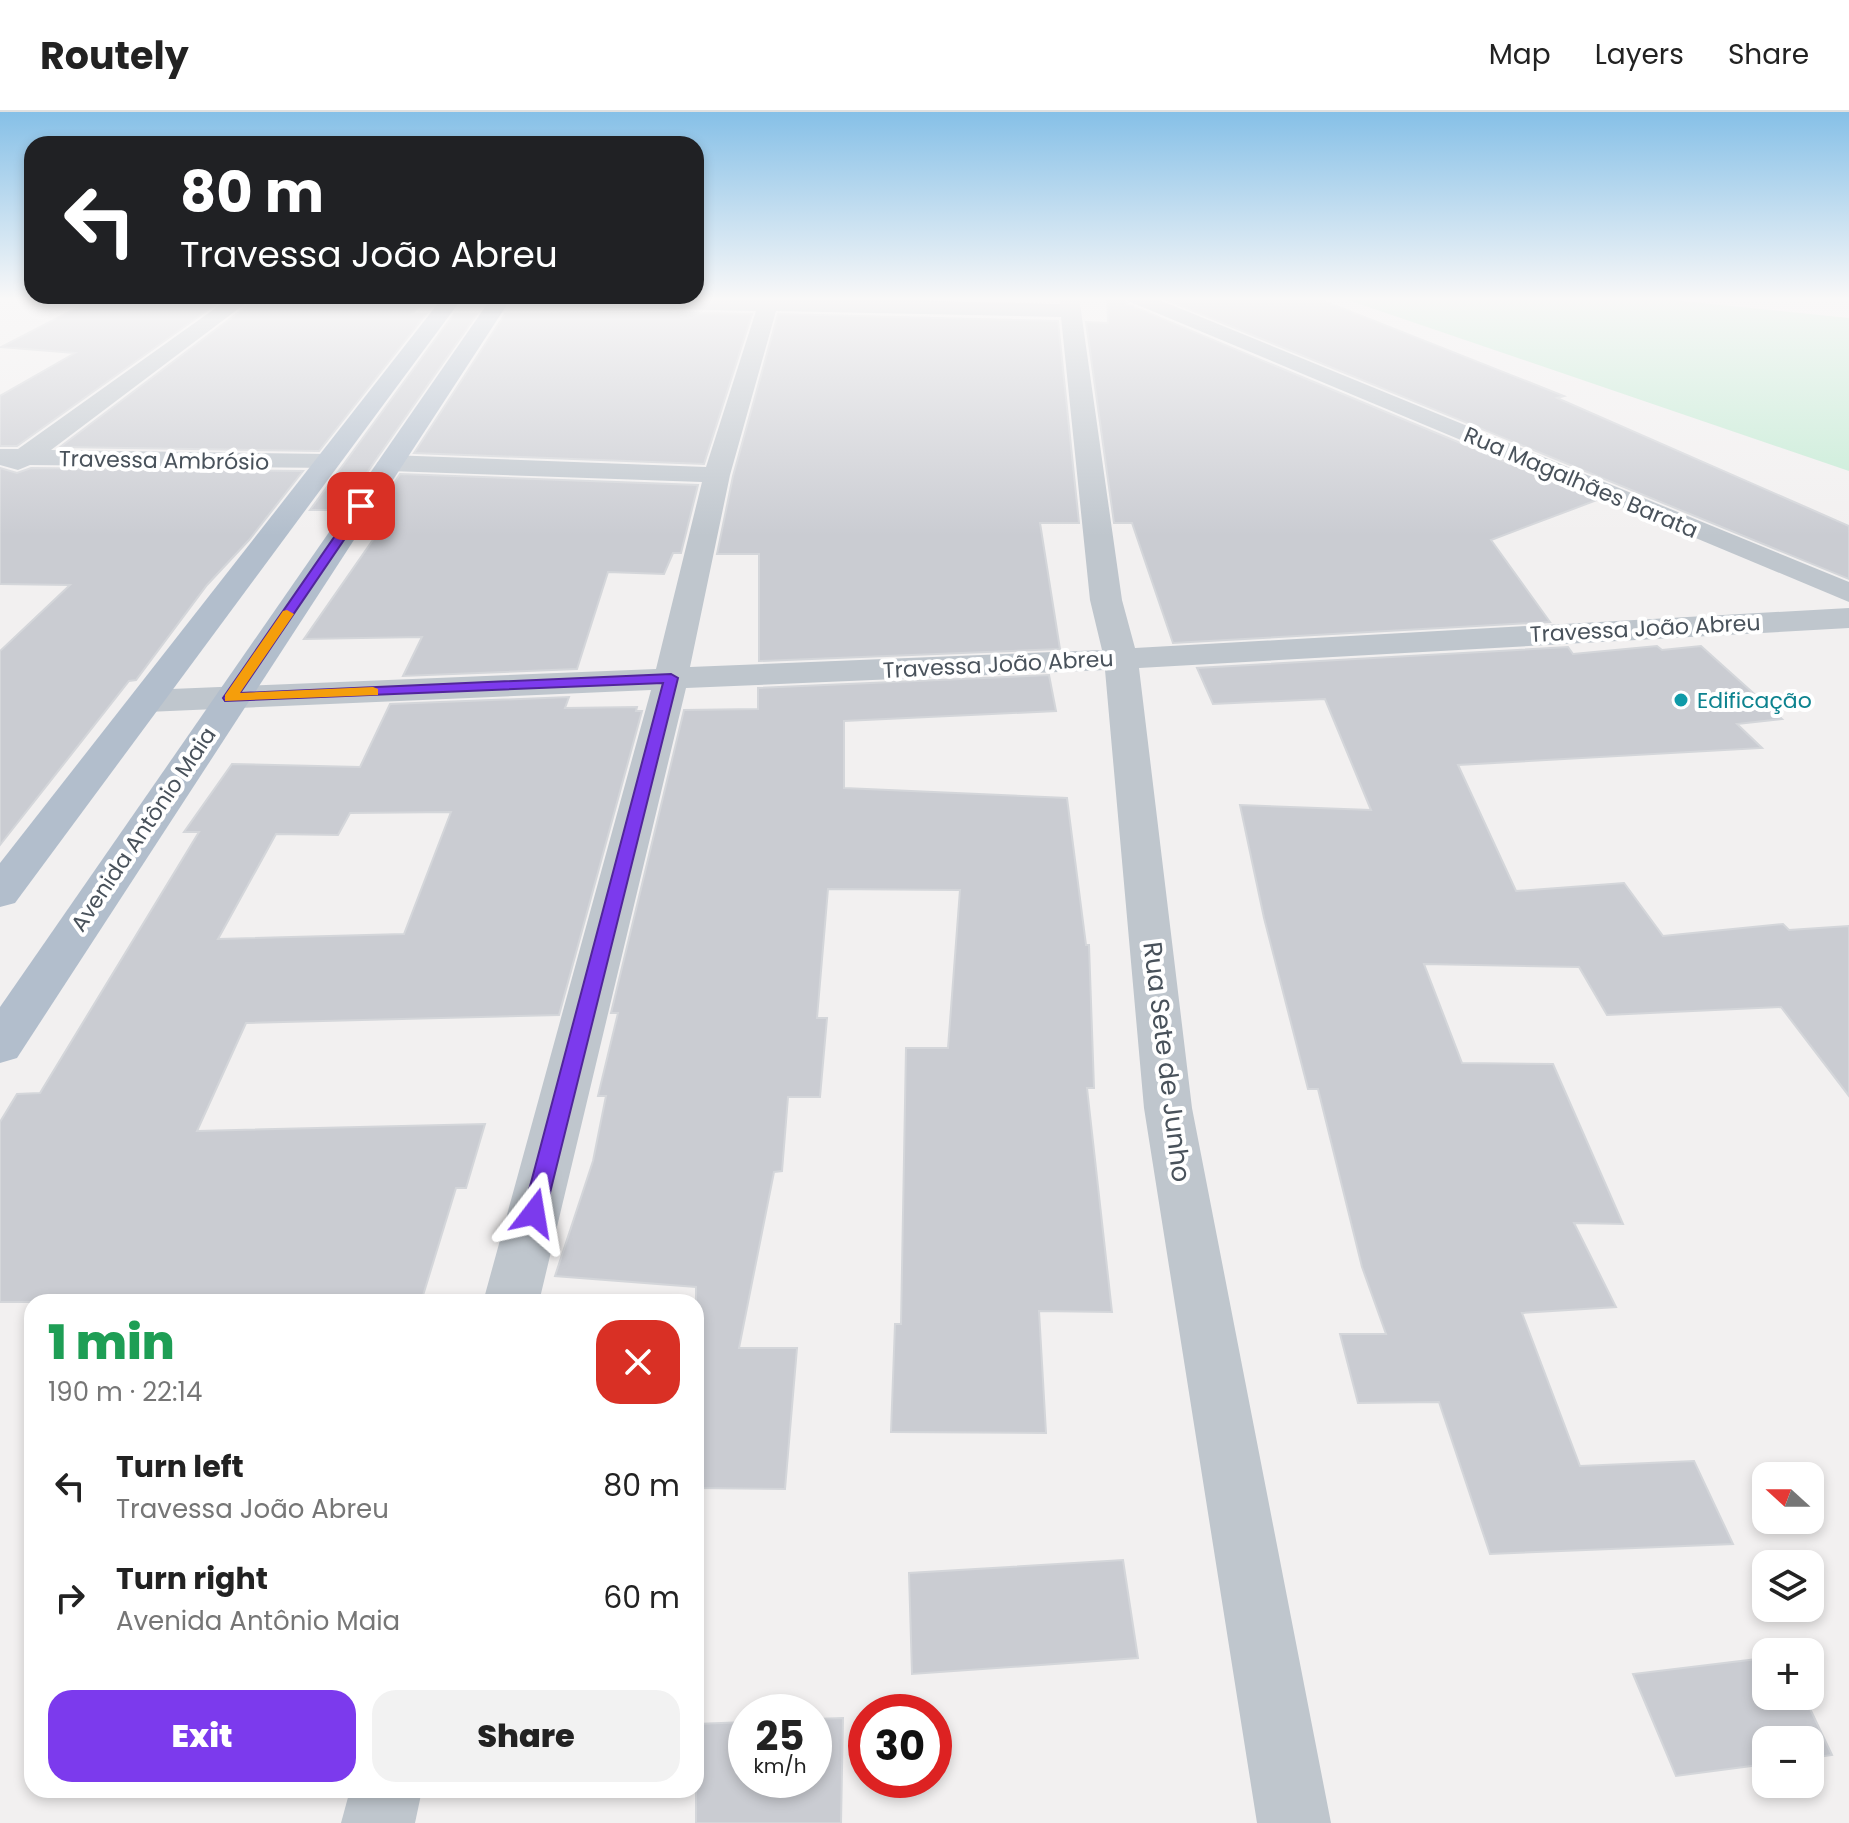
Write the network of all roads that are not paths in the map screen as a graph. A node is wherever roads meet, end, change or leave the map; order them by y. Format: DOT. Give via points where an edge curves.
graph roads {
  1 [pos="128,377"];
  2 [pos="392,377"];
  3 [pos="448,377"];
  4 [pos="746,377"];
  5 [pos="1080,377"];
  6 [pos="1328,377"];
  7 [pos="12,457"];
  8 [pos="327,462"];
  9 [pos="390,463"];
  10 [pos="717,475"];
  11 [pos="0,476"];
  12 [pos="1849,593"];
  13 [pos="1849,618"];
  14 [pos="1121,659"];
  15 [pos="671,678"];
  16 [pos="230,698"];
  17 [pos="147,701"];
  18 [pos="0,892"];
  19 [pos="0,1044"];
  20 [pos="513,1294"];
  21 [pos="384,1798"];
  22 [pos="378,1823"];
  23 [pos="1294,1823"];
  1 -- 7 [label="street"];
  2 -- 8 [label="main road"];
  3 -- 9 [label="main road, Avenida Antônio Maia"];
  4 -- 10 [label="street"];
  5 -- 14 [label="street, Rua Sete de Junho" via="1106,600"];
  6 -- 12 [label="street, Rua Magalhães Barata"];
  7 -- 8 [label="street, Travessa Ambrósio"];
  7 -- 11 [label="street"];
  8 -- 17 [label="main road"];
  9 -- 10 [label="street"];
  9 -- 16 [label="main road, Avenida Antônio Maia"];
  10 -- 15 [label="street"];
  13 -- 14 [label="street, Travessa João Abreu"];
  14 -- 15 [label="street, Travessa João Abreu"];
  14 -- 23 [label="street, Rua Sete de Junho" via="1168,1108"];
  15 -- 16 [label="street, Travessa João Abreu"];
  15 -- 20 [label="street"];
  16 -- 17 [label="street, Travessa João Abreu"];
  16 -- 19 [label="main road, Avenida Antônio Maia"];
  17 -- 18 [label="main road"];
  21 -- 22 [label="street"];
}
